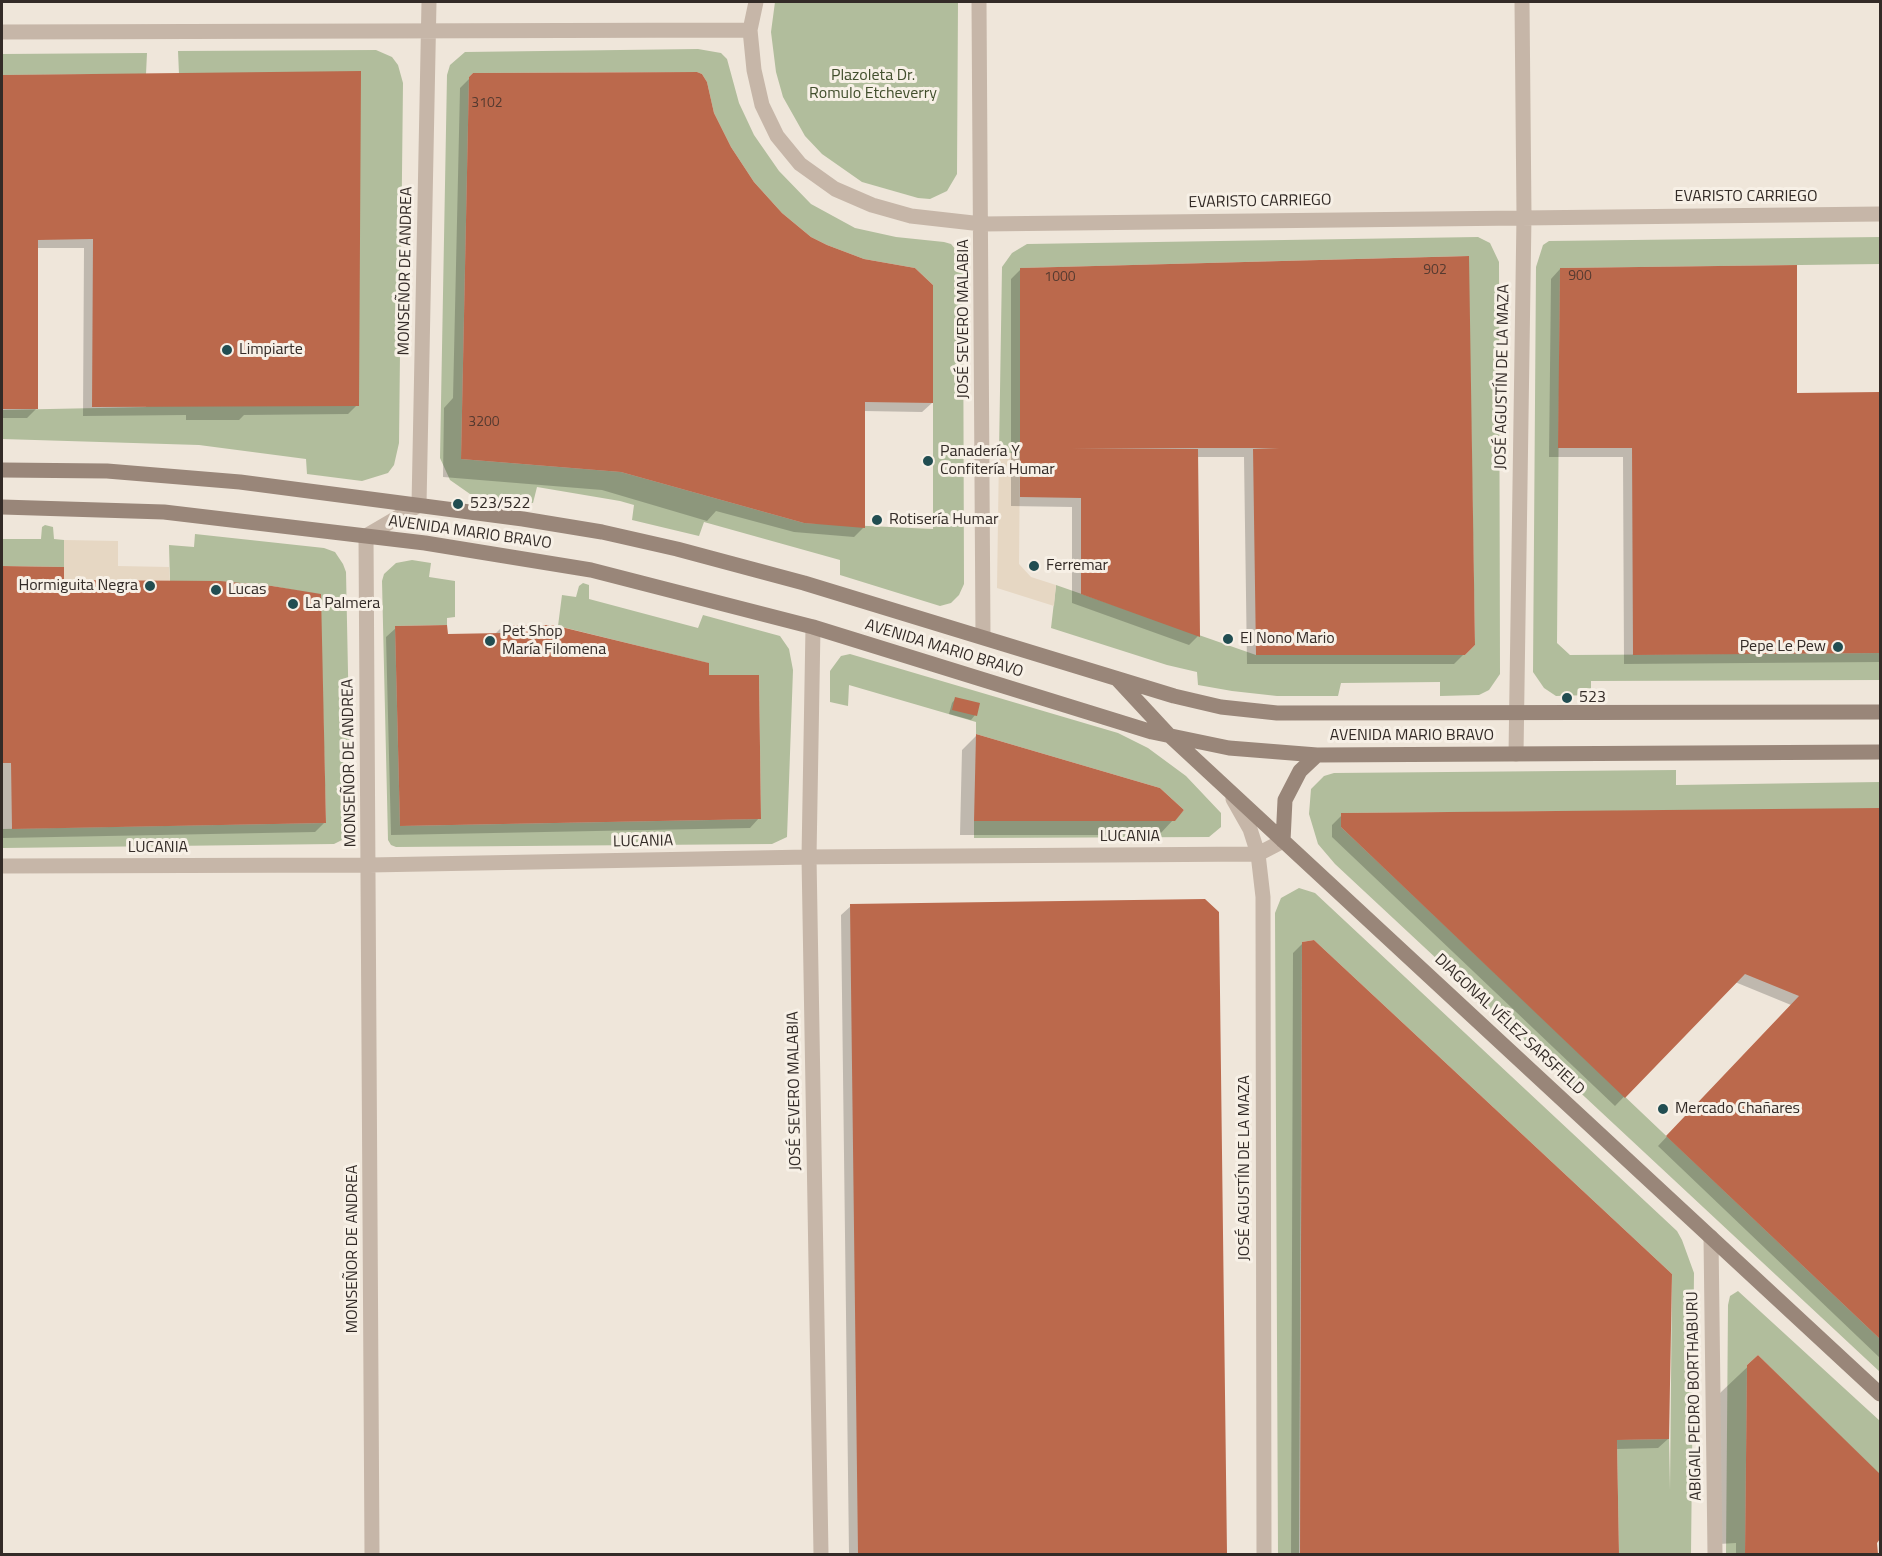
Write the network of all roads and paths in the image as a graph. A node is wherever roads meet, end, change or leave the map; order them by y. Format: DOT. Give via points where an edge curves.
graph roads {
  1 [pos="429,2"];
  2 [pos="756,2"];
  3 [pos="979,2"];
  4 [pos="1522,2"];
  5 [pos="430,29"];
  6 [pos="750,30"];
  7 [pos="2,32"];
  8 [pos="1881,214"];
  9 [pos="1524,216"];
  10 [pos="982,224"];
  11 [pos="2,470"];
  12 [pos="419,505"];
  13 [pos="2,507"];
  14 [pos="366,536"];
  15 [pos="813,627"];
  16 [pos="983,637"];
  17 [pos="1117,679"];
  18 [pos="1881,712"];
  19 [pos="1516,714"];
  20 [pos="1169,735"];
  21 [pos="1881,752"];
  22 [pos="1516,754"];
  23 [pos="1317,755"];
  24 [pos="1227,790"];
  25 [pos="1283,841"];
  26 [pos="1258,854"];
  27 [pos="809,857"];
  28 [pos="369,865"];
  29 [pos="2,866"];
  30 [pos="1712,1237"];
  31 [pos="1881,1394"];
  32 [pos="372,1554"];
  33 [pos="821,1554"];
  34 [pos="1264,1554"];
  35 [pos="1715,1554"];
  1 -- 5 [label="street, MONSEÑOR DE ANDREA"];
  2 -- 6 [label="street, EVARISTO CARRIEGO"];
  3 -- 10 [label="street, JOSÉ SEVERO MALABIA"];
  4 -- 9 [label="street, JOSÉ AGUSTÍN DE LA MAZA"];
  5 -- 6 [label="street"];
  5 -- 7 [label="street"];
  5 -- 12 [label="street, MONSEÑOR DE ANDREA"];
  6 -- 10 [label="street, EVARISTO CARRIEGO" via="762,105 777,136 800,164 835,189 872,205 911,216"];
  8 -- 9 [label="street, EVARISTO CARRIEGO"];
  9 -- 10 [label="street, EVARISTO CARRIEGO"];
  9 -- 19 [label="street, JOSÉ AGUSTÍN DE LA MAZA"];
  10 -- 16 [label="street, JOSÉ SEVERO MALABIA"];
  11 -- 12 [label="main road, AVENIDA MARIO BRAVO" via="163,474"];
  12 -- 14 [label="street"];
  12 -- 16 [label="main road, AVENIDA MARIO BRAVO" via="523,519 677,549"];
  13 -- 14 [label="main road, AVENIDA MARIO BRAVO" via="164,512"];
  14 -- 15 [label="main road, AVENIDA MARIO BRAVO" via="591,570"];
  14 -- 28 [label="street, MONSEÑOR DE ANDREA"];
  15 -- 20 [label="main road, AVENIDA MARIO BRAVO"];
  15 -- 27 [label="street, JOSÉ SEVERO MALABIA"];
  16 -- 17 [label="main road, AVENIDA MARIO BRAVO"];
  17 -- 19 [label="main road, AVENIDA MARIO BRAVO" via="1221,707 1277,713"];
  17 -- 20 [label="main road, DIAGONAL VÉLEZ SARSFIELD"];
  18 -- 19 [label="main road, AVENIDA MARIO BRAVO"];
  19 -- 22 [label="street, JOSÉ AGUSTÍN DE LA MAZA"];
  20 -- 23 [label="main road, AVENIDA MARIO BRAVO" via="1229,748"];
  20 -- 24 [label="main road, DIAGONAL VÉLEZ SARSFIELD"];
  21 -- 22 [label="main road, AVENIDA MARIO BRAVO"];
  22 -- 23 [label="main road, AVENIDA MARIO BRAVO"];
  23 -- 25 [label="main road" via="1300,771 1285,800"];
  24 -- 25 [label="main road, DIAGONAL VÉLEZ SARSFIELD"];
  24 -- 26 [label="street, JOSÉ AGUSTÍN DE LA MAZA" via="1246,821"];
  25 -- 26 [label="street, LUCANIA"];
  25 -- 30 [label="main road, DIAGONAL VÉLEZ SARSFIELD"];
  26 -- 27 [label="street, LUCANIA"];
  26 -- 34 [label="street, JOSÉ AGUSTÍN DE LA MAZA" via="1263,897"];
  27 -- 28 [label="street, LUCANIA"];
  27 -- 33 [label="street, JOSÉ SEVERO MALABIA"];
  28 -- 29 [label="street, LUCANIA"];
  28 -- 32 [label="street, MONSEÑOR DE ANDREA"];
  30 -- 31 [label="main road, DIAGONAL VÉLEZ SARSFIELD"];
  30 -- 35 [label="street, ABIGAIL PEDRO BORTHABURU"];
}
